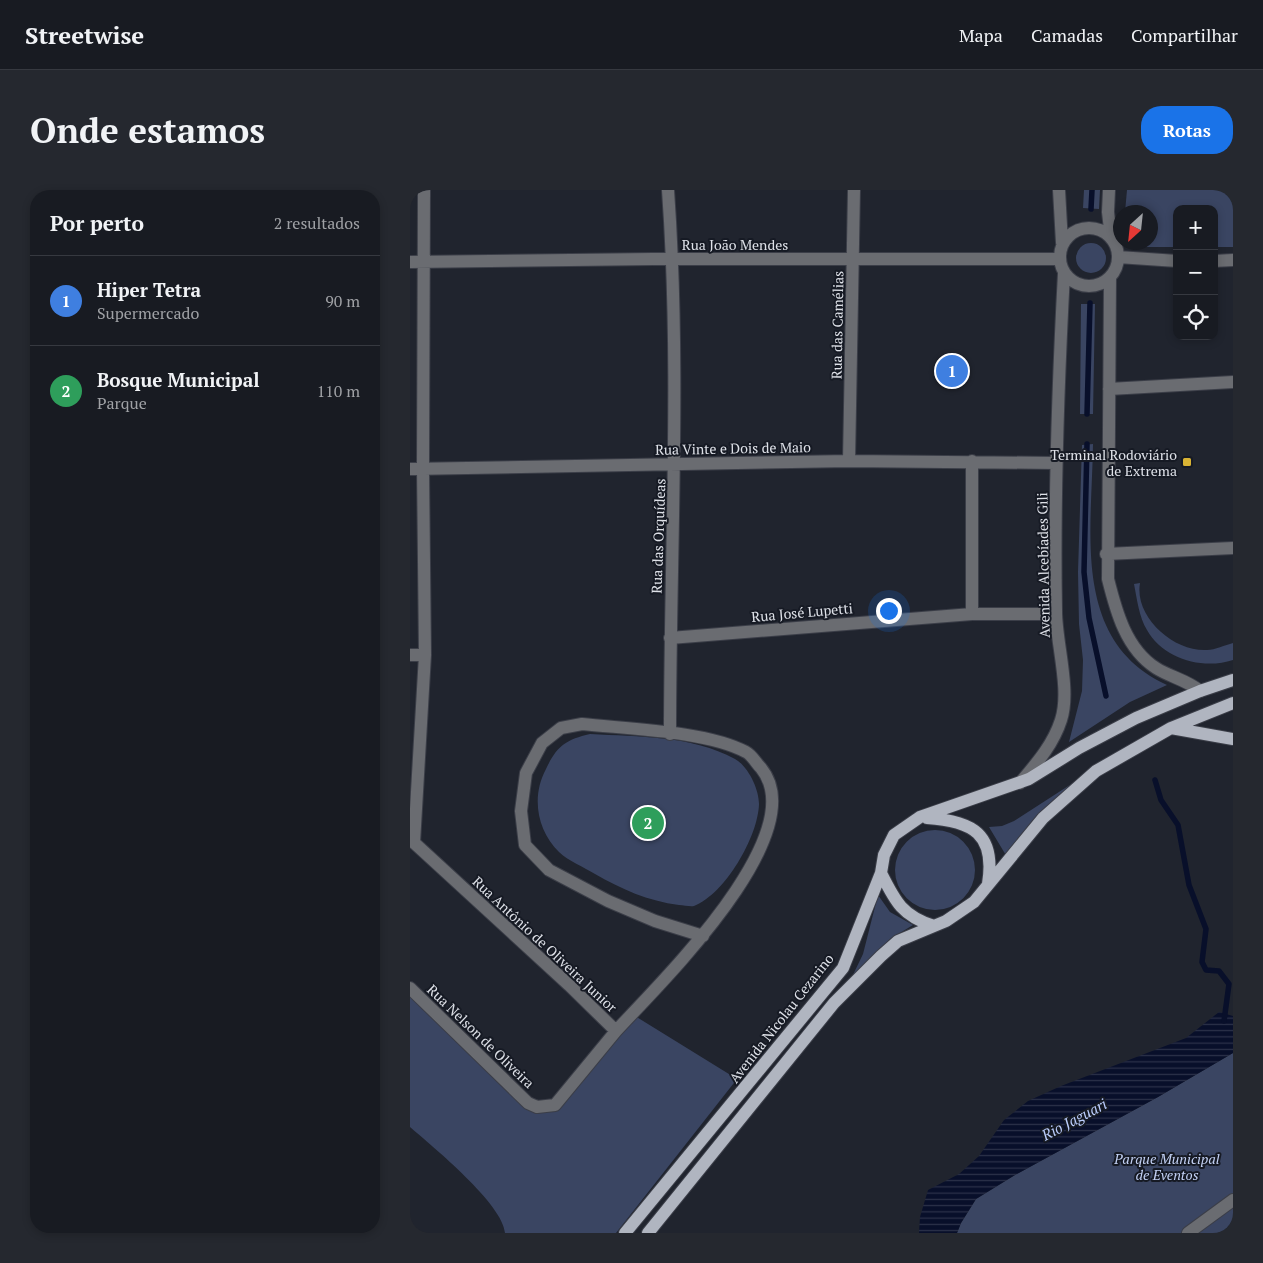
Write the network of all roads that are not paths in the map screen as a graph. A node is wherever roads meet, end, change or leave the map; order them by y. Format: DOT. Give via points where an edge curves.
graph roads {
  1 [pos="424,190"];
  2 [pos="668,190"];
  3 [pos="854,190"];
  4 [pos="1059,190"];
  5 [pos="1109,190"];
  6 [pos="1111,238"];
  7 [pos="1062,243"];
  8 [pos="1118,257"];
  9 [pos="671,259"];
  10 [pos="853,259"];
  11 [pos="1059,259"];
  12 [pos="1233,260"];
  13 [pos="1173,261"];
  14 [pos="1218,261"];
  15 [pos="410,262"];
  16 [pos="424,262"];
  17 [pos="1064,273"];
  18 [pos="1110,277"];
  19 [pos="1233,382"];
  20 [pos="1109,388"];
  21 [pos="849,461"];
  22 [pos="972,461"];
  23 [pos="1056,463"];
  24 [pos="675,464"];
  25 [pos="416,469"];
  26 [pos="1233,548"];
  27 [pos="1106,554"];
  28 [pos="972,614"];
  29 [pos="1056,614"];
  30 [pos="670,638"];
  31 [pos="425,655"];
  32 [pos="410,656"];
  33 [pos="1233,680"];
  34 [pos="1200,691"];
  35 [pos="1233,703"];
  36 [pos="1171,728"];
  37 [pos="670,734"];
  38 [pos="1233,739"];
  39 [pos="1020,783"];
  40 [pos="920,817"];
  41 [pos="412,841"];
  42 [pos="881,873"];
  43 [pos="988,884"];
  44 [pos="934,926"];
  45 [pos="703,936"];
  46 [pos="410,988"];
  47 [pos="616,1031"];
  48 [pos="1233,1200"];
  49 [pos="625,1233"];
  50 [pos="648,1233"];
  51 [pos="1188,1233"];
  1 -- 16 [label="street"];
  2 -- 9 [label="street, Rua das Orquídeas"];
  3 -- 10 [label="street, Rua das Camélias"];
  4 -- 7 [label="street"];
  5 -- 6 [label="street"];
  6 -- 7 [label="street" via="1095,228 1085,228 1068,235"];
  6 -- 8 [label="street"];
  7 -- 11 [label="street"];
  8 -- 13 [label="street"];
  8 -- 18 [label="street"];
  9 -- 10 [label="street, Rua João Mendes"];
  9 -- 16 [label="street, Rua João Mendes"];
  9 -- 24 [label="street, Rua das Orquídeas"];
  10 -- 11 [label="street, Rua João Mendes"];
  10 -- 21 [label="street, Rua das Camélias"];
  11 -- 17 [label="street"];
  12 -- 14 [label="street"];
  15 -- 16 [label="street, Rua João Mendes"];
  16 -- 25 [label="street"];
  17 -- 18 [label="street" via="1070,280 1086,286 1095,286"];
  17 -- 23 [label="street, Avenida Alcebíades Gili"];
  18 -- 20 [label="street"];
  19 -- 20 [label="street"];
  20 -- 27 [label="street"];
  21 -- 22 [label="street, Rua Vinte e Dois de Maio"];
  21 -- 24 [label="street, Rua Vinte e Dois de Maio"];
  22 -- 23 [label="street, Rua Vinte e Dois de Maio"];
  22 -- 28 [label="street"];
  23 -- 29 [label="street, Avenida Alcebíades Gili"];
  24 -- 25 [label="street, Rua Vinte e Dois de Maio"];
  24 -- 30 [label="street, Rua das Orquídeas"];
  25 -- 31 [label="street"];
  26 -- 27 [label="street"];
  27 -- 34 [label="street" via="1115,610 1128,637 1154,667"];
  28 -- 29 [label="street, Rua José Lupetti"];
  28 -- 30 [label="street, Rua José Lupetti"];
  29 -- 39 [label="street, Avenida Alcebíades Gili" via="1062,670 1062,719 1052,741"];
  30 -- 37 [label="street, Rua das Orquídeas"];
  31 -- 32 [label="street"];
  31 -- 41 [label="street"];
  33 -- 34 [label="main road, Avenida Nicolau Cezarino"];
  34 -- 39 [label="main road, Avenida Nicolau Cezarino" via="1119,726"];
  35 -- 36 [label="main road"];
  36 -- 38 [label="main road"];
  36 -- 43 [label="main road" via="1096,770 1043,818"];
  37 -- 45 [label="street, Rua Antônio de Oliveira Junior" via="718,740 748,753 766,775 774,803 764,841 728,904"];
  37 -- 45 [label="street" via="582,724 561,728 542,743 526,773 521,811 525,845 549,870 608,901 655,921"];
  39 -- 40 [label="main road, Avenida Nicolau Cezarino"];
  40 -- 42 [label="main road, Avenida Nicolau Cezarino" via="894,835 884,855"];
  40 -- 43 [label="main road" via="954,820 974,829 990,850 992,863"];
  41 -- 47 [label="street, Rua Antônio de Oliveira Junior"];
  42 -- 44 [label="main road" via="905,912"];
  42 -- 49 [label="main road, Avenida Nicolau Cezarino" via="843,968"];
  43 -- 44 [label="main road" via="960,913"];
  44 -- 50 [label="main road" via="898,941 834,1003"];
  45 -- 47 [label="street, Rua Antônio de Oliveira Junior"];
  46 -- 47 [label="street, Rua Nelson de Oliveira" via="528,1103 537,1107 555,1105"];
  48 -- 51 [label="street"];
}
